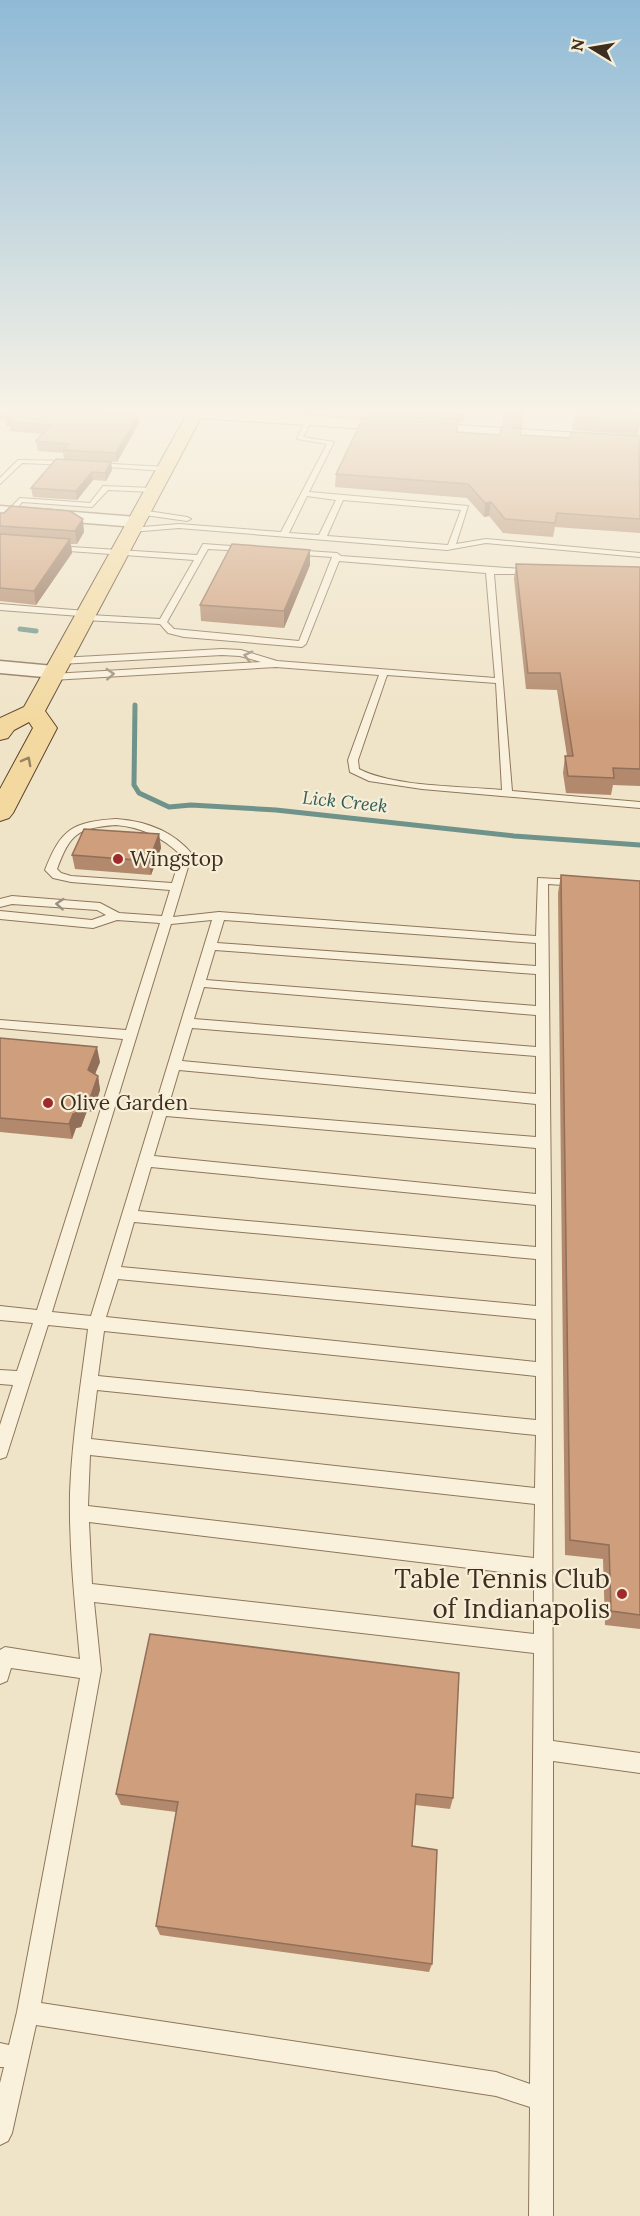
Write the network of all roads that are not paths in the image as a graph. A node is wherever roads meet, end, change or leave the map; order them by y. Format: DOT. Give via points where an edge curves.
graph roads {
  1 [pos="58,515"];
  2 [pos="139,515"];
  3 [pos="294,515"];
  4 [pos="332,515"];
  5 [pos="462,515"];
  6 [pos="136,522"];
  7 [pos="284,534"];
  8 [pos="322,538"];
  9 [pos="45,547"];
  10 [pos="451,548"];
  11 [pos="254,549"];
  12 [pos="278,551"];
  13 [pos="119,553"];
  14 [pos="640,555"];
  15 [pos="199,558"];
  16 [pos="336,558"];
  17 [pos="490,571"];
  18 [pos="548,572"];
  19 [pos="0,607"];
  20 [pos="85,615"];
  21 [pos="162,622"];
  22 [pos="302,644"];
  23 [pos="276,664"];
  24 [pos="297,665"];
  25 [pos="0,666"];
  26 [pos="55,670"];
  27 [pos="384,672"];
  28 [pos="500,681"];
  29 [pos="33,711"];
  30 [pos="2,728"];
  31 [pos="507,794"];
  32 [pos="640,805"];
  33 [pos="0,813"];
  34 [pos="586,884"];
  35 [pos="176,887"];
  36 [pos="0,903"];
  37 [pos="0,915"];
  38 [pos="116,916"];
  39 [pos="219,916"];
  40 [pos="165,921"];
  41 [pos="542,940"];
  42 [pos="211,946"];
  43 [pos="542,970"];
  44 [pos="200,983"];
  45 [pos="542,1011"];
  46 [pos="189,1023"];
  47 [pos="0,1024"];
  48 [pos="130,1035"];
  49 [pos="543,1052"];
  50 [pos="176,1065"];
  51 [pos="543,1100"];
  52 [pos="162,1111"];
  53 [pos="543,1143"];
  54 [pos="147,1161"];
  55 [pos="544,1200"];
  56 [pos="130,1216"];
  57 [pos="543,1254"];
  58 [pos="113,1272"];
  59 [pos="0,1313"];
  60 [pos="544,1313"];
  61 [pos="43,1318"];
  62 [pos="97,1322"];
  63 [pos="544,1370"];
  64 [pos="0,1377"];
  65 [pos="23,1379"];
  66 [pos="89,1383"];
  67 [pos="544,1428"];
  68 [pos="82,1446"];
  69 [pos="0,1451"];
  70 [pos="544,1497"];
  71 [pos="80,1513"];
  72 [pos="544,1568"];
  73 [pos="84,1592"];
  74 [pos="544,1645"];
  75 [pos="2,1662"];
  76 [pos="91,1670"];
  77 [pos="544,1749"];
  78 [pos="640,1763"];
  79 [pos="28,2012"];
  80 [pos="9,2056"];
  81 [pos="543,2100"];
  82 [pos="0,2133"];
  83 [pos="541,2216"];
  1 -- 6 [label="street"];
  2 -- 6 [label="main road"];
  3 -- 7 [label="lane"];
  4 -- 8 [label="lane"];
  5 -- 10 [label="lane"];
  6 -- 7 [label="lane"];
  6 -- 7 [label="lane" via="259,526"];
  6 -- 13 [label="main road"];
  7 -- 8 [label="lane"];
  8 -- 10 [label="lane"];
  9 -- 13 [label="lane"];
  10 -- 14 [label="lane" via="486,541"];
  11 -- 15 [label="lane" via="206,546"];
  12 -- 16 [label="lane" via="337,555"];
  13 -- 15 [label="lane"];
  13 -- 20 [label="main road"];
  15 -- 21 [label="lane"];
  16 -- 17 [label="lane"];
  16 -- 22 [label="lane"];
  17 -- 18 [label="lane"];
  17 -- 28 [label="lane"];
  19 -- 20 [label="lane"];
  20 -- 21 [label="lane"];
  20 -- 26 [label="main road"];
  21 -- 22 [label="lane" via="171,631 184,634"];
  22 -- 24 [label="lane"];
  23 -- 24 [label="lane"];
  26 -- 23 [label="lane, one-way"];
  23 -- 26 [label="lane, one-way" via="241,653 222,652"];
  24 -- 27 [label="lane"];
  25 -- 26 [label="street"];
  26 -- 29 [label="main road"];
  27 -- 28 [label="lane"];
  27 -- 31 [label="lane" via="353,760 354,770 369,778"];
  28 -- 31 [label="lane"];
  29 -- 30 [label="main road"];
  33 -- 29 [label="main road, one-way" via="45,728"];
  31 -- 32 [label="lane"];
  34 -- 41 [label="lane" via="542,880"];
  35 -- 35 [label="lane" via="187,855 156,831 128,822 77,830 65,838 51,870 57,876 71,879"];
  35 -- 40 [label="lane"];
  38 -- 36 [label="lane, one-way" via="100,907 12,900"];
  37 -- 38 [label="lane" via="93,924"];
  38 -- 40 [label="lane"];
  39 -- 40 [label="lane"];
  39 -- 41 [label="lane"];
  39 -- 42 [label="lane"];
  40 -- 48 [label="lane"];
  41 -- 43 [label="lane"];
  42 -- 43 [label="lane"];
  42 -- 44 [label="lane"];
  43 -- 45 [label="lane"];
  44 -- 45 [label="lane"];
  44 -- 46 [label="lane"];
  45 -- 49 [label="lane"];
  46 -- 49 [label="lane"];
  46 -- 50 [label="lane"];
  47 -- 48 [label="lane"];
  48 -- 61 [label="lane"];
  49 -- 51 [label="lane"];
  50 -- 51 [label="lane"];
  50 -- 52 [label="lane"];
  51 -- 53 [label="lane"];
  52 -- 53 [label="lane"];
  52 -- 54 [label="lane"];
  53 -- 55 [label="lane"];
  54 -- 55 [label="lane"];
  54 -- 56 [label="lane"];
  55 -- 57 [label="lane"];
  56 -- 57 [label="lane"];
  56 -- 58 [label="lane"];
  57 -- 60 [label="lane"];
  58 -- 60 [label="lane"];
  58 -- 62 [label="lane"];
  59 -- 61 [label="lane"];
  60 -- 63 [label="lane"];
  61 -- 62 [label="lane"];
  61 -- 65 [label="lane"];
  62 -- 63 [label="lane"];
  62 -- 66 [label="lane"];
  63 -- 67 [label="lane"];
  64 -- 65 [label="lane"];
  65 -- 69 [label="lane"];
  66 -- 67 [label="lane"];
  66 -- 68 [label="lane"];
  67 -- 70 [label="lane"];
  68 -- 70 [label="lane"];
  68 -- 71 [label="lane"];
  70 -- 72 [label="lane"];
  71 -- 72 [label="lane"];
  71 -- 73 [label="lane"];
  72 -- 74 [label="lane"];
  73 -- 74 [label="lane"];
  73 -- 76 [label="lane"];
  74 -- 77 [label="lane"];
  75 -- 76 [label="lane"];
  76 -- 79 [label="lane"];
  77 -- 78 [label="lane"];
  77 -- 81 [label="lane"];
  79 -- 80 [label="lane"];
  79 -- 81 [label="lane" via="496,2084"];
  80 -- 82 [label="lane"];
  81 -- 83 [label="lane"];
}
